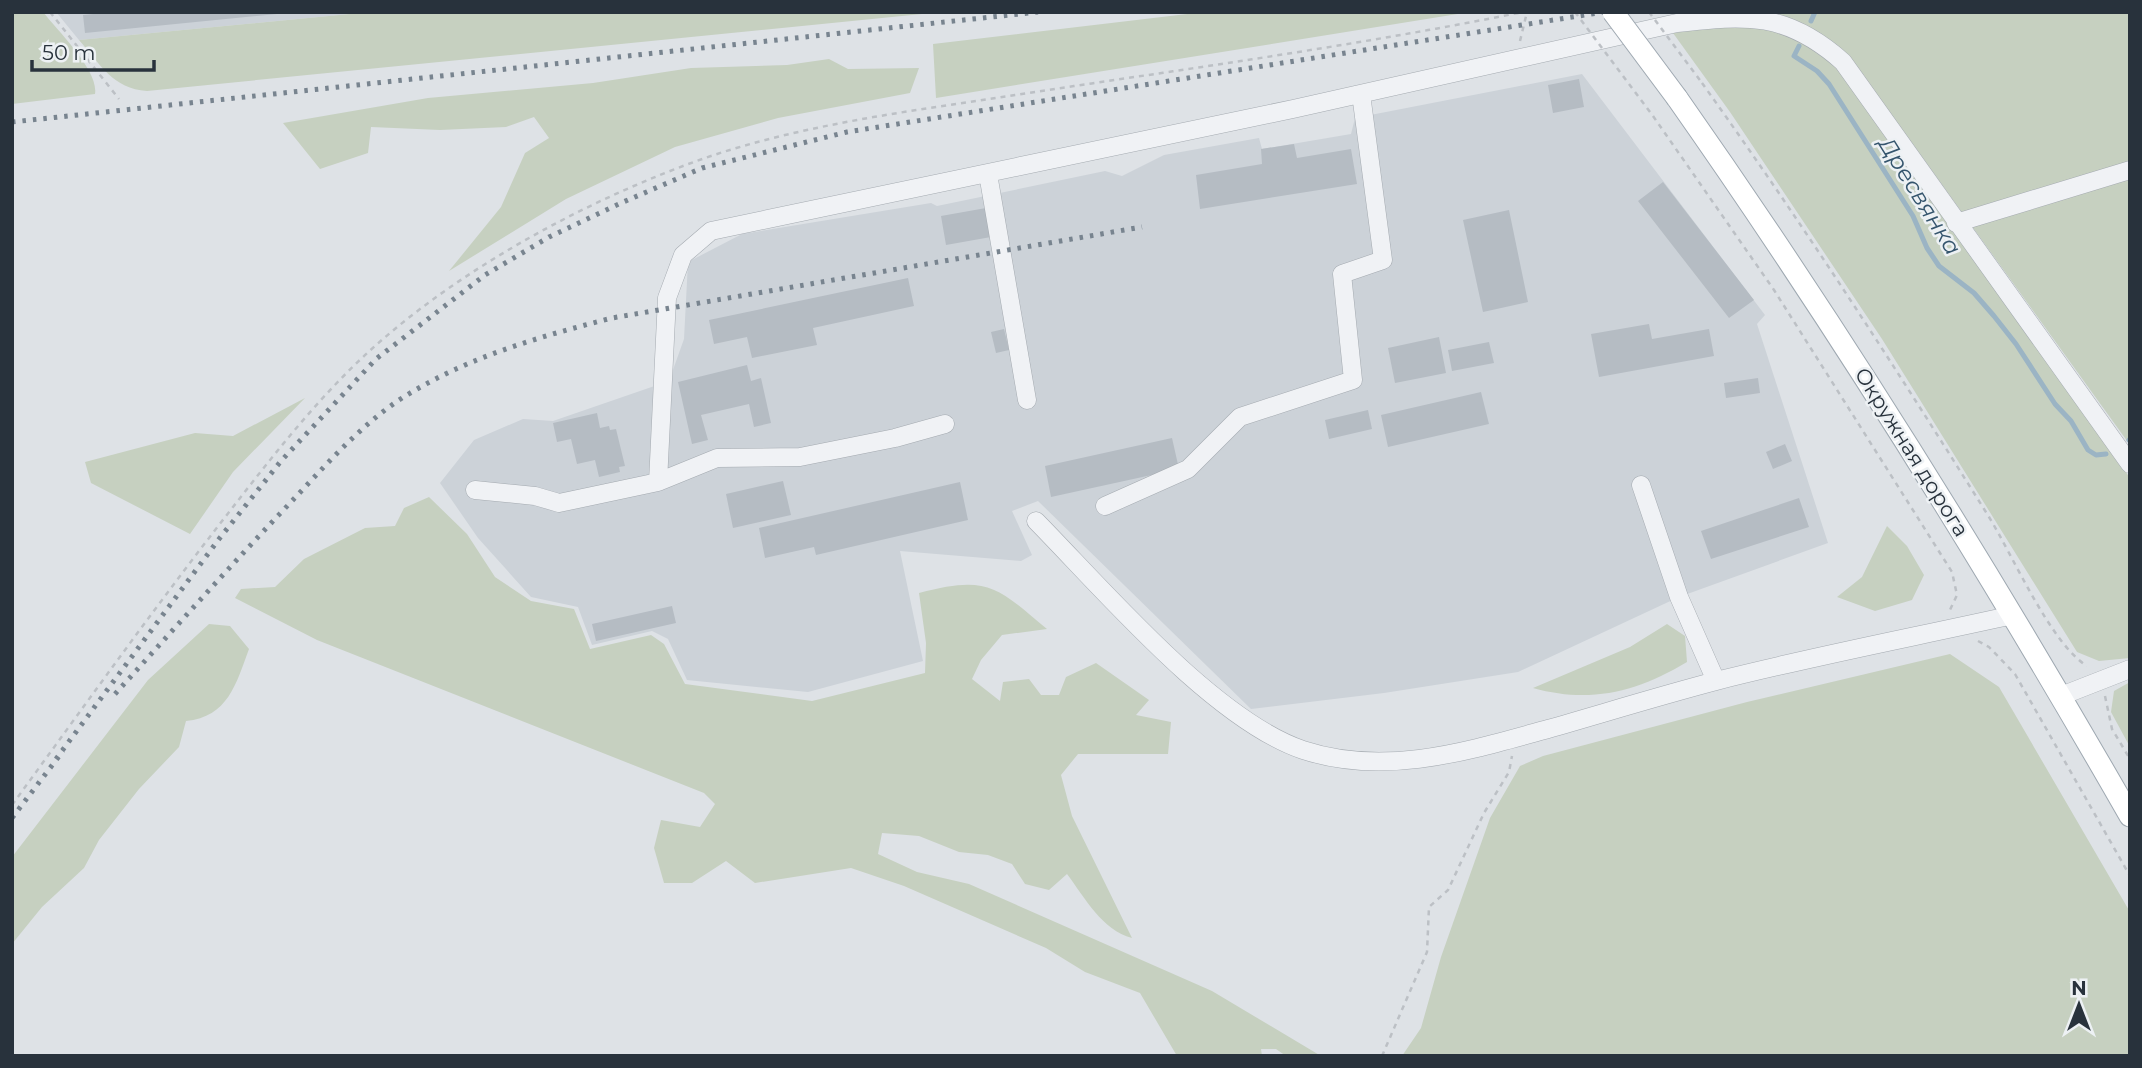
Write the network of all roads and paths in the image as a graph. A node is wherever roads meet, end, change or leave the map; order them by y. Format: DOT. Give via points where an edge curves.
graph roads {
  1 [pos="50,12"];
  2 [pos="1527,12"];
  3 [pos="1575,12"];
  4 [pos="1613,12"];
  5 [pos="1649,12"];
  6 [pos="1517,59"];
  7 [pos="1361,94"];
  8 [pos="120,99"];
  9 [pos="2130,170"];
  10 [pos="988,174"];
  11 [pos="1956,223"];
  12 [pos="1027,400"];
  13 [pos="945,424"];
  14 [pos="2130,464"];
  15 [pos="659,482"];
  16 [pos="1642,485"];
  17 [pos="475,489"];
  18 [pos="1105,506"];
  19 [pos="1036,521"];
  20 [pos="2013,615"];
  21 [pos="1943,631"];
  22 [pos="1970,638"];
  23 [pos="2130,669"];
  24 [pos="1717,681"];
  25 [pos="2098,683"];
  26 [pos="2061,696"];
  27 [pos="1512,739"];
  28 [pos="2130,759"];
  29 [pos="2130,816"];
  30 [pos="2130,876"];
  31 [pos="1382,1056"];
  1 -- 8 [label="path"];
  2 -- 6 [label="path"];
  3 -- 21 [label="path, bridge" via="1774,290 1952,572 1957,595 1939,622"];
  4 -- 20 [label="main road, Окружная дорога, bridge" via="1776,239"];
  5 -- 25 [label="path, bridge" via="1879,343 2056,631"];
  6 -- 7 [label="lane"];
  6 -- 11 [label="lane" via="1676,23 1769,20 1798,29 1843,62"];
  7 -- 10 [label="lane"];
  7 -- 18 [label="lane" via="1383,260 1342,274 1353,380 1240,417 1188,469"];
  9 -- 11 [label="lane"];
  10 -- 12 [label="lane"];
  10 -- 15 [label="lane" via="711,231 683,255 667,298"];
  11 -- 14 [label="lane"];
  13 -- 15 [label="lane" via="800,457 717,458"];
  15 -- 17 [label="lane" via="559,503"];
  16 -- 24 [label="lane" via="1679,597"];
  19 -- 27 [label="lane" via="1175,662 1251,725 1303,750 1367,762 1415,762"];
  20 -- 21 [label="lane"];
  20 -- 26 [label="main road, Окружная дорога"];
  21 -- 24 [label="lane"];
  22 -- 30 [label="path" via="1989,647 2015,674"];
  23 -- 25 [label="lane"];
  24 -- 27 [label="lane"];
  25 -- 26 [label="lane"];
  25 -- 28 [label="path" via="2108,700 2112,729"];
  26 -- 29 [label="main road, Окружная дорога"];
  27 -- 31 [label="path" via="1509,772 1448,890 1429,907 1427,953"];
}
